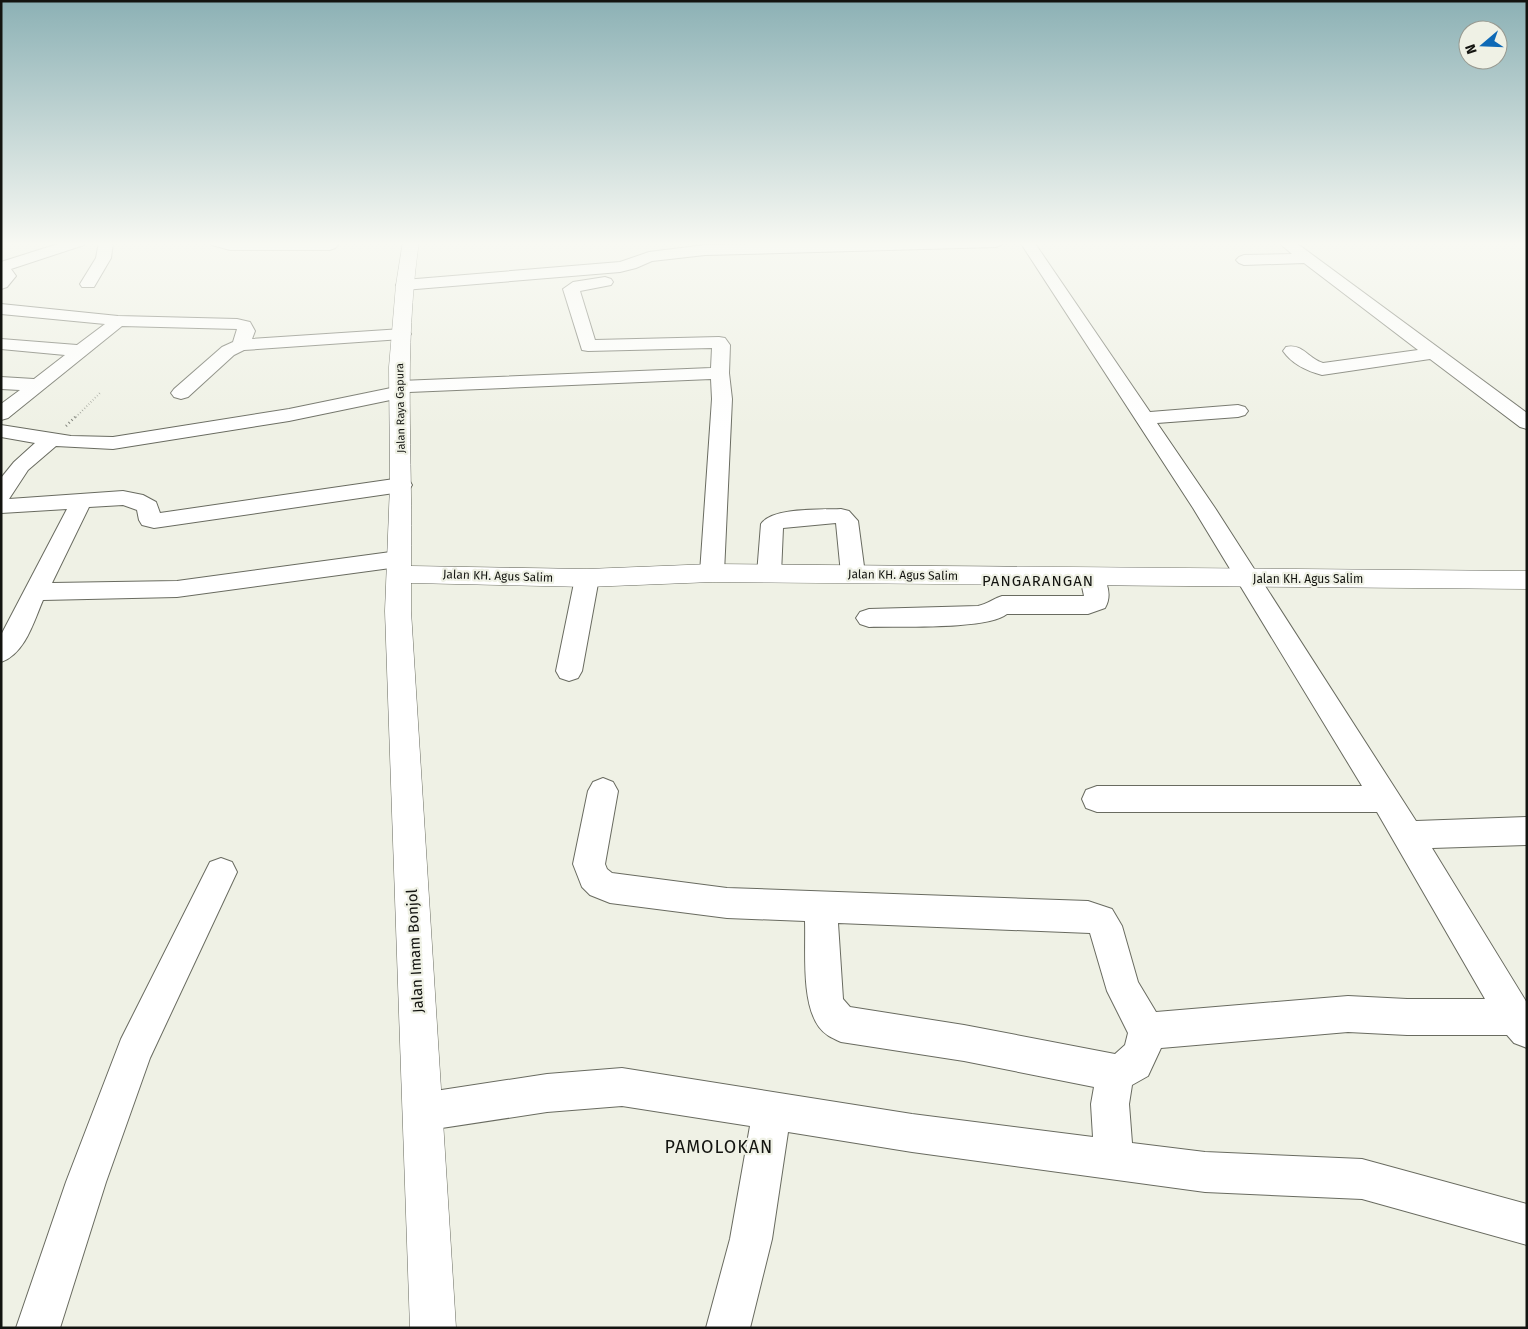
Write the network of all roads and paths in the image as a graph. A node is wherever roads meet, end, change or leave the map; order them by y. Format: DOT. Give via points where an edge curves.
graph roads {
  1 [pos="403,304"];
  2 [pos="575,304"];
  3 [pos="1069,304"];
  4 [pos="1367,304"];
  5 [pos="1,309"];
  6 [pos="43,313"];
  7 [pos="114,321"];
  8 [pos="402,334"];
  9 [pos="2,344"];
  10 [pos="241,345"];
  11 [pos="588,346"];
  12 [pos="82,351"];
  13 [pos="1292,351"];
  14 [pos="1432,353"];
  15 [pos="500,370"];
  16 [pos="584,371"];
  17 [pos="720,373"];
  18 [pos="1,383"];
  19 [pos="38,385"];
  20 [pos="400,390"];
  21 [pos="100,393"];
  22 [pos="181,393"];
  23 [pos="1238,412"];
  24 [pos="1,414"];
  25 [pos="1145,418"];
  26 [pos="1527,423"];
  27 [pos="1,431"];
  28 [pos="51,440"];
  29 [pos="401,485"];
  30 [pos="1,494"];
  31 [pos="82,500"];
  32 [pos="1,506"];
  33 [pos="398,566"];
  34 [pos="712,573"];
  35 [pos="769,574"];
  36 [pos="853,574"];
  37 [pos="1092,577"];
  38 [pos="587,578"];
  39 [pos="1247,578"];
  40 [pos="1527,580"];
  41 [pos="35,592"];
  42 [pos="869,618"];
  43 [pos="1,652"];
  44 [pos="569,670"];
  45 [pos="603,791"];
  46 [pos="1097,799"];
  47 [pos="1385,799"];
  48 [pos="1527,831"];
  49 [pos="1408,835"];
  50 [pos="221,872"];
  51 [pos="821,906"];
  52 [pos="1521,1024"];
  53 [pos="1147,1030"];
  54 [pos="1115,1073"];
  55 [pos="772,1110"];
  56 [pos="422,1112"];
  57 [pos="1114,1159"];
  58 [pos="1527,1225"];
  59 [pos="38,1328"];
  60 [pos="433,1328"];
  61 [pos="728,1328"];
  1 -- 8 [label="main road, Jalan Raya Gapura"];
  2 -- 11 [label="street"];
  3 -- 25 [label="street"];
  4 -- 14 [label="street"];
  5 -- 6 [label="street"];
  6 -- 7 [label="street"];
  6 -- 9 [label="street"];
  7 -- 10 [label="street" via="237,324 244,326 246,331"];
  7 -- 12 [label="street" via="112,327"];
  8 -- 10 [label="street"];
  8 -- 20 [label="main road, Jalan Raya Gapura"];
  9 -- 12 [label="street"];
  10 -- 22 [label="street" via="228,351"];
  11 -- 16 [label="street"];
  11 -- 17 [label="street" via="719,342"];
  12 -- 19 [label="street"];
  13 -- 14 [label="street" via="1312,366 1322,369"];
  14 -- 26 [label="street"];
  15 -- 16 [label="street"];
  16 -- 17 [label="street"];
  16 -- 20 [label="street"];
  17 -- 34 [label="street" via="722,399"];
  18 -- 19 [label="street"];
  19 -- 24 [label="street"];
  20 -- 28 [label="street" via="289,415 134,441 89,444"];
  20 -- 29 [label="main road, Jalan Raya Gapura"];
  21 -- 28 [label="path"];
  23 -- 25 [label="street"];
  25 -- 39 [label="street"];
  27 -- 28 [label="street"];
  28 -- 30 [label="street" via="21,466"];
  29 -- 31 [label="street" via="154,521 150,519 148,507 135,500"];
  29 -- 33 [label="main road, Jalan Raya Gapura"];
  31 -- 32 [label="street"];
  31 -- 41 [label="street"];
  33 -- 38 [label="main road, Jalan KH. Agus Salim"];
  33 -- 41 [label="street" via="177,589"];
  33 -- 56 [label="main road, Jalan Imam Bonjol"];
  34 -- 35 [label="main road, Jalan KH. Agus Salim"];
  34 -- 38 [label="main road, Jalan KH. Agus Salim"];
  35 -- 36 [label="main road, Jalan KH. Agus Salim"];
  35 -- 36 [label="street" via="772,524 780,520 841,516 846,521"];
  36 -- 37 [label="main road, Jalan KH. Agus Salim"];
  37 -- 39 [label="main road, Jalan KH. Agus Salim"];
  37 -- 42 [label="street" via="1096,602 1088,605 1002,606 978,615"];
  38 -- 44 [label="street"];
  39 -- 40 [label="main road, Jalan KH. Agus Salim"];
  39 -- 47 [label="street"];
  41 -- 43 [label="street" via="14,637"];
  45 -- 51 [label="street" via="589,864 598,884 728,903"];
  46 -- 47 [label="street"];
  47 -- 49 [label="street"];
  48 -- 49 [label="street"];
  49 -- 52 [label="street"];
  50 -- 59 [label="street" via="134,1052 86,1182"];
  51 -- 53 [label="street" via="1100,920 1107,931 1124,992"];
  51 -- 54 [label="street" via="825,999 831,1014 842,1024 964,1042"];
  52 -- 53 [label="street" via="1348,1014"];
  53 -- 54 [label="street" via="1138,1061"];
  54 -- 57 [label="street" via="1110,1104"];
  55 -- 56 [label="street" via="622,1087 526,1096"];
  55 -- 57 [label="street"];
  55 -- 61 [label="street" via="751,1239"];
  56 -- 60 [label="main road, Jalan Imam Bonjol"];
  57 -- 58 [label="street" via="1205,1172 1362,1179"];
}
